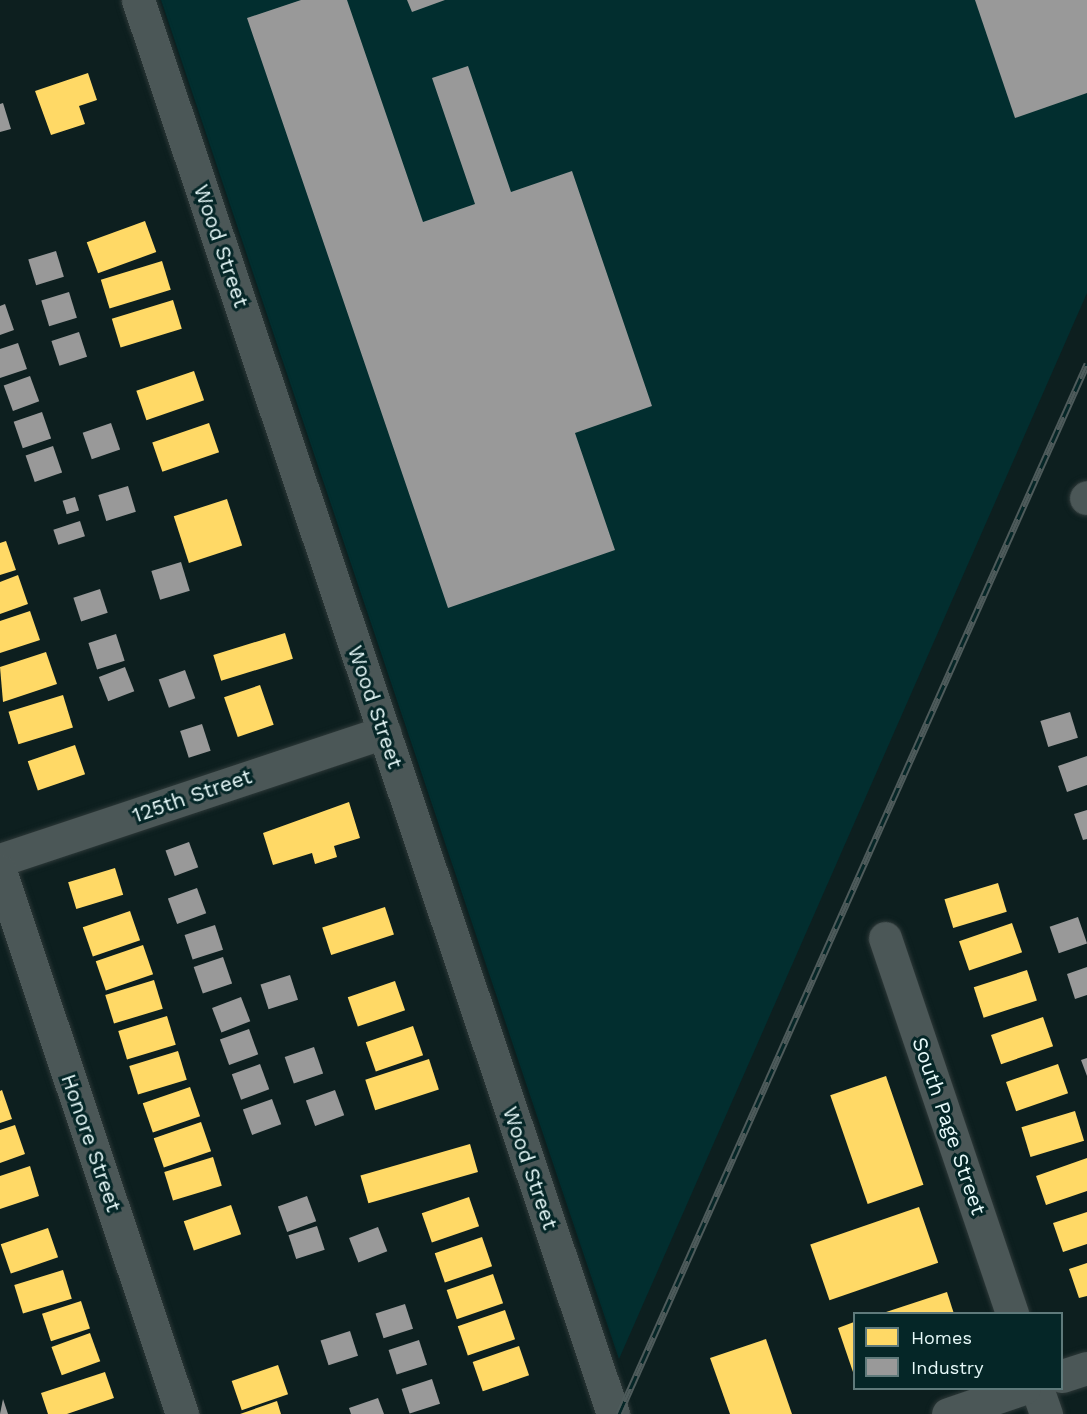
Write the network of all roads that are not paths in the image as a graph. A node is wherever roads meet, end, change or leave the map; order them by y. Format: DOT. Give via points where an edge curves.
graph roads {
  1 [pos="138,0"];
  2 [pos="384,732"];
  3 [pos="0,860"];
  4 [pos="0,871"];
  5 [pos="885,938"];
  6 [pos="1011,1312"];
  7 [pos="1087,1368"];
  8 [pos="1063,1376"];
  9 [pos="1021,1390"];
  10 [pos="1037,1390"];
  11 [pos="182,1414"];
  12 [pos="613,1414"];
  13 [pos="948,1414"];
  14 [pos="1046,1414"];
  1 -- 2 [label="street, Wood Street"];
  2 -- 3 [label="street, 125th Street"];
  2 -- 12 [label="street, Wood Street"];
  4 -- 11 [label="street, Honore Street"];
  5 -- 6 [label="street, South Page Street"];
  7 -- 8 [label="street"];
  9 -- 13 [label="street"];
  10 -- 14 [label="street"];
}
